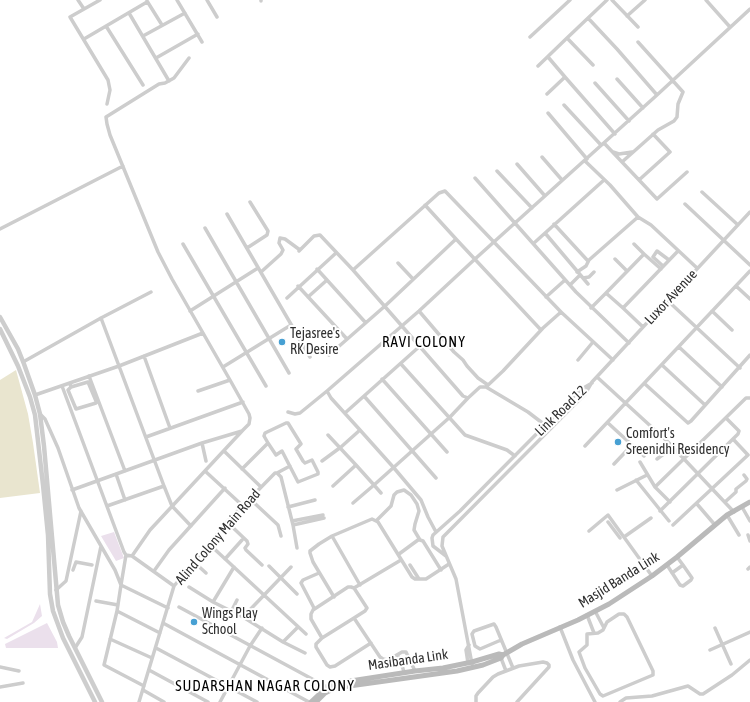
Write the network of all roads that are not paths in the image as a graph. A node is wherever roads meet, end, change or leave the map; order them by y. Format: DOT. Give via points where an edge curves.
graph roads {
  1 [pos="78,0"];
  2 [pos="100,0"];
  3 [pos="177,0"];
  4 [pos="207,0"];
  5 [pos="570,0"];
  6 [pos="607,0"];
  7 [pos="612,0"];
  8 [pos="645,0"];
  9 [pos="706,0"];
  10 [pos="147,1"];
  11 [pos="84,9"];
  12 [pos="750,9"];
  13 [pos="129,13"];
  14 [pos="185,13"];
  15 [pos="627,16"];
  16 [pos="218,17"];
  17 [pos="588,18"];
  18 [pos="106,26"];
  19 [pos="162,26"];
  20 [pos="638,27"];
  21 [pos="730,27"];
  22 [pos="198,34"];
  23 [pos="143,36"];
  24 [pos="530,37"];
  25 [pos="567,38"];
  26 [pos="84,39"];
  27 [pos="202,42"];
  28 [pos="638,42"];
  29 [pos="548,57"];
  30 [pos="156,58"];
  31 [pos="189,58"];
  32 [pos="593,65"];
  33 [pos="538,66"];
  34 [pos="565,77"];
  35 [pos="617,79"];
  36 [pos="673,80"];
  37 [pos="170,81"];
  38 [pos="595,83"];
  39 [pos="142,85"];
  40 [pos="547,94"];
  41 [pos="658,95"];
  42 [pos="107,104"];
  43 [pos="564,105"];
  44 [pos="643,108"];
  45 [pos="548,113"];
  46 [pos="629,121"];
  47 [pos="615,134"];
  48 [pos="653,134"];
  49 [pos="602,144"];
  50 [pos="612,151"];
  51 [pos="633,152"];
  52 [pos="542,157"];
  53 [pos="586,160"];
  54 [pos="622,162"];
  55 [pos="517,164"];
  56 [pos="123,166"];
  57 [pos="498,171"];
  58 [pos="687,172"];
  59 [pos="475,178"];
  60 [pos="562,180"];
  61 [pos="604,180"];
  62 [pos="639,180"];
  63 [pos="702,192"];
  64 [pos="545,196"];
  65 [pos="250,202"];
  66 [pos="685,204"];
  67 [pos="425,205"];
  68 [pos="532,208"];
  69 [pos="750,212"];
  70 [pos="227,214"];
  71 [pos="638,217"];
  72 [pos="515,224"];
  73 [pos="554,224"];
  74 [pos="738,226"];
  75 [pos="205,228"];
  76 [pos="0,229"];
  77 [pos="545,233"];
  78 [pos="456,239"];
  79 [pos="724,240"];
  80 [pos="494,242"];
  81 [pos="534,243"];
  82 [pos="183,244"];
  83 [pos="634,244"];
  84 [pos="247,248"];
  85 [pos="678,251"];
  86 [pos="336,253"];
  87 [pos="644,254"];
  88 [pos="475,259"];
  89 [pos="615,259"];
  90 [pos="668,260"];
  91 [pos="588,261"];
  92 [pos="398,263"];
  93 [pos="750,265"];
  94 [pos="662,267"];
  95 [pos="697,268"];
  96 [pos="317,269"];
  97 [pos="260,270"];
  98 [pos="352,270"];
  99 [pos="627,271"];
  100 [pos="577,272"];
  101 [pos="594,272"];
  102 [pos="750,272"];
  103 [pos="582,277"];
  104 [pos="326,280"];
  105 [pos="413,280"];
  106 [pos="566,280"];
  107 [pos="236,282"];
  108 [pos="588,284"];
  109 [pos="570,285"];
  110 [pos="298,286"];
  111 [pos="736,286"];
  112 [pos="151,292"];
  113 [pos="606,293"];
  114 [pos="214,296"];
  115 [pos="308,297"];
  116 [pos="546,297"];
  117 [pos="287,298"];
  118 [pos="750,299"];
  119 [pos="667,300"];
  120 [pos="385,306"];
  121 [pos="592,308"];
  122 [pos="623,308"];
  123 [pos="190,311"];
  124 [pos="419,311"];
  125 [pos="712,311"];
  126 [pos="561,312"];
  127 [pos="0,317"];
  128 [pos="101,318"];
  129 [pos="365,322"];
  130 [pos="291,325"];
  131 [pos="402,326"];
  132 [pos="643,327"];
  133 [pos="697,327"];
  134 [pos="0,329"];
  135 [pos="540,330"];
  136 [pos="732,330"];
  137 [pos="203,333"];
  138 [pos="268,339"];
  139 [pos="347,339"];
  140 [pos="593,342"];
  141 [pos="629,342"];
  142 [pos="420,346"];
  143 [pos="679,347"];
  144 [pos="246,353"];
  145 [pos="328,355"];
  146 [pos="750,355"];
  147 [pos="144,356"];
  148 [pos="310,357"];
  149 [pos="578,360"];
  150 [pos="613,360"];
  151 [pos="23,362"];
  152 [pos="401,364"];
  153 [pos="662,365"];
  154 [pos="119,366"];
  155 [pos="223,367"];
  156 [pos="740,368"];
  157 [pos="289,373"];
  158 [pos="89,376"];
  159 [pos="598,377"];
  160 [pos="382,379"];
  161 [pos="230,380"];
  162 [pos="82,381"];
  163 [pos="592,382"];
  164 [pos="644,384"];
  165 [pos="71,385"];
  166 [pos="62,386"];
  167 [pos="266,386"];
  168 [pos="487,386"];
  169 [pos="722,386"];
  170 [pos="198,391"];
  171 [pos="327,391"];
  172 [pos="35,395"];
  173 [pos="364,396"];
  174 [pos="468,398"];
  175 [pos="750,398"];
  176 [pos="243,402"];
  177 [pos="626,402"];
  178 [pos="705,405"];
  179 [pos="288,412"];
  180 [pos="344,413"];
  181 [pos="40,414"];
  182 [pos="35,415"];
  183 [pos="450,417"];
  184 [pos="726,418"];
  185 [pos="608,423"];
  186 [pos="545,426"];
  187 [pos="170,428"];
  188 [pos="243,430"];
  189 [pos="360,430"];
  190 [pos="328,434"];
  191 [pos="431,434"];
  192 [pos="146,437"];
  193 [pos="733,439"];
  194 [pos="202,443"];
  195 [pos="268,443"];
  196 [pos="632,445"];
  197 [pos="585,446"];
  198 [pos="673,447"];
  199 [pos="341,448"];
  200 [pos="412,450"];
  201 [pos="224,451"];
  202 [pos="447,452"];
  203 [pos="514,456"];
  204 [pos="644,456"];
  205 [pos="657,459"];
  206 [pos="684,459"];
  207 [pos="206,460"];
  208 [pos="155,461"];
  209 [pos="322,461"];
  210 [pos="640,462"];
  211 [pos="356,464"];
  212 [pos="614,464"];
  213 [pos="291,466"];
  214 [pos="394,468"];
  215 [pos="242,469"];
  216 [pos="125,471"];
  217 [pos="205,471"];
  218 [pos="116,474"];
  219 [pos="278,474"];
  220 [pos="698,474"];
  221 [pos="647,475"];
  222 [pos="744,475"];
  223 [pos="436,478"];
  224 [pos="98,480"];
  225 [pos="636,480"];
  226 [pos="374,485"];
  227 [pos="164,486"];
  228 [pos="333,486"];
  229 [pos="261,487"];
  230 [pos="655,487"];
  231 [pos="225,488"];
  232 [pos="712,489"];
  233 [pos="72,490"];
  234 [pos="617,490"];
  235 [pos="381,493"];
  236 [pos="249,498"];
  237 [pos="125,500"];
  238 [pos="315,500"];
  239 [pos="670,502"];
  240 [pos="725,502"];
  241 [pos="750,502"];
  242 [pos="353,503"];
  243 [pos="697,504"];
  244 [pos="107,506"];
  245 [pos="172,506"];
  246 [pos="243,506"];
  247 [pos="288,507"];
  248 [pos="742,507"];
  249 [pos="419,509"];
  250 [pos="425,509"];
  251 [pos="81,511"];
  252 [pos="660,511"];
  253 [pos="734,512"];
  254 [pos="727,515"];
  255 [pos="324,516"];
  256 [pos="427,516"];
  257 [pos="418,517"];
  258 [pos="651,518"];
  259 [pos="377,520"];
  260 [pos="610,521"];
  261 [pos="669,521"];
  262 [pos="750,521"];
  263 [pos="228,522"];
  264 [pos="292,523"];
  265 [pos="673,525"];
  266 [pos="715,525"];
  267 [pos="191,526"];
  268 [pos="589,531"];
  269 [pos="436,532"];
  270 [pos="739,535"];
  271 [pos="748,535"];
  272 [pos="281,536"];
  273 [pos="332,536"];
  274 [pos="624,537"];
  275 [pos="620,538"];
  276 [pos="242,540"];
  277 [pos="420,540"];
  278 [pos="750,541"];
  279 [pos="209,544"];
  280 [pos="101,546"];
  281 [pos="297,548"];
  282 [pos="399,554"];
  283 [pos="126,555"];
  284 [pos="132,556"];
  285 [pos="446,556"];
  286 [pos="676,557"];
  287 [pos="225,559"];
  288 [pos="401,560"];
  289 [pos="70,561"];
  290 [pos="76,562"];
  291 [pos="194,563"];
  292 [pos="450,564"];
  293 [pos="92,565"];
  294 [pos="262,565"];
  295 [pos="410,565"];
  296 [pos="667,565"];
  297 [pos="683,565"];
  298 [pos="69,566"];
  299 [pos="269,566"];
  300 [pos="291,567"];
  301 [pos="234,568"];
  302 [pos="441,570"];
  303 [pos="154,572"];
  304 [pos="319,572"];
  305 [pos="206,573"];
  306 [pos="672,573"];
  307 [pos="652,576"];
  308 [pos="280,578"];
  309 [pos="419,579"];
  310 [pos="121,584"];
  311 [pos="360,585"];
  312 [pos="174,586"];
  313 [pos="189,587"];
  314 [pos="354,588"];
  315 [pos="56,591"];
  316 [pos="264,594"];
  317 [pos="297,594"];
  318 [pos="334,597"];
  319 [pos="237,600"];
  320 [pos="96,601"];
  321 [pos="213,602"];
  322 [pos="118,605"];
  323 [pos="179,607"];
  324 [pos="168,608"];
  325 [pos="232,610"];
  326 [pos="313,610"];
  327 [pos="117,611"];
  328 [pos="595,611"];
  329 [pos="588,615"];
  330 [pos="243,617"];
  331 [pos="354,618"];
  332 [pos="163,623"];
  333 [pos="298,627"];
  334 [pos="262,628"];
  335 [pos="560,628"];
  336 [pos="604,628"];
  337 [pos="715,628"];
  338 [pos="160,633"];
  339 [pos="594,633"];
  340 [pos="749,633"];
  341 [pos="306,634"];
  342 [pos="322,638"];
  343 [pos="750,638"];
  344 [pos="110,639"];
  345 [pos="501,640"];
  346 [pos="283,642"];
  347 [pos="371,643"];
  348 [pos="722,645"];
  349 [pos="250,646"];
  350 [pos="75,648"];
  351 [pos="156,648"];
  352 [pos="710,650"];
  353 [pos="305,653"];
  354 [pos="397,655"];
  355 [pos="504,655"];
  356 [pos="490,657"];
  357 [pos="152,658"];
  358 [pos="750,660"];
  359 [pos="240,664"];
  360 [pos="471,664"];
  361 [pos="731,664"];
  362 [pos="0,667"];
  363 [pos="513,668"];
  364 [pos="149,670"];
  365 [pos="19,671"];
  366 [pos="415,671"];
  367 [pos="506,671"];
  368 [pos="404,672"];
  369 [pos="23,683"];
  370 [pos="350,683"];
  371 [pos="229,686"];
  372 [pos="0,687"];
  373 [pos="143,688"];
  374 [pos="329,688"];
  375 [pos="95,702"];
  376 [pos="102,702"];
  377 [pos="139,702"];
  378 [pos="164,702"];
  379 [pos="208,702"];
  380 [pos="220,702"];
  381 [pos="257,702"];
  382 [pos="310,702"];
  383 [pos="316,702"];
  384 [pos="476,702"];
  385 [pos="517,702"];
  386 [pos="595,702"];
  387 [pos="620,702"];
  1 -- 11 [label="street"];
  2 -- 11 [label="street"];
  3 -- 14 [label="street"];
  4 -- 16 [label="street"];
  5 -- 24 [label="street"];
  6 -- 17 [label="street"];
  7 -- 15 [label="street"];
  8 -- 15 [label="street"];
  9 -- 21 [label="street"];
  10 -- 13 [label="street"];
  10 -- 19 [label="street"];
  11 -- 26 [label="street" via="70,17"];
  12 -- 21 [label="street"];
  13 -- 18 [label="street"];
  13 -- 23 [label="street"];
  14 -- 19 [label="street"];
  14 -- 22 [label="street"];
  15 -- 20 [label="street"];
  17 -- 25 [label="street"];
  17 -- 41 [label="street"];
  18 -- 26 [label="street"];
  18 -- 39 [label="street"];
  19 -- 23 [label="street"];
  21 -- 36 [label="street"];
  22 -- 27 [label="street"];
  22 -- 30 [label="street"];
  23 -- 30 [label="street"];
  25 -- 29 [label="street"];
  25 -- 32 [label="street"];
  26 -- 42 [label="street" via="108,80 110,90"];
  28 -- 36 [label="street"];
  29 -- 33 [label="street"];
  29 -- 34 [label="street"];
  30 -- 37 [label="street"];
  31 -- 37 [label="street"];
  34 -- 40 [label="street"];
  34 -- 47 [label="street"];
  35 -- 44 [label="street"];
  36 -- 41 [label="street"];
  36 -- 48 [label="street" via="683,92 678,104 677,117"];
  37 -- 56 [label="street" via="159,84 106,117 110,135"];
  38 -- 46 [label="street"];
  41 -- 44 [label="street"];
  43 -- 49 [label="street"];
  44 -- 46 [label="street"];
  45 -- 53 [label="street"];
  46 -- 47 [label="street"];
  47 -- 49 [label="street"];
  48 -- 51 [label="street"];
  48 -- 62 [label="street" via="670,152"];
  49 -- 50 [label="street"];
  49 -- 53 [label="street"];
  50 -- 51 [label="street" via="619,154"];
  50 -- 54 [label="street"];
  51 -- 54 [label="street"];
  52 -- 60 [label="street"];
  53 -- 60 [label="street"];
  53 -- 61 [label="street"];
  54 -- 62 [label="street"];
  55 -- 64 [label="street"];
  56 -- 76 [label="street"];
  56 -- 123 [label="street" via="158,252"];
  57 -- 68 [label="street"];
  58 -- 62 [label="street" via="657,199"];
  59 -- 72 [label="street"];
  60 -- 64 [label="street"];
  61 -- 71 [label="street"];
  61 -- 73 [label="street"];
  63 -- 74 [label="street"];
  64 -- 68 [label="street"];
  65 -- 84 [label="street" via="268,231 267,236"];
  66 -- 79 [label="street"];
  67 -- 78 [label="street"];
  67 -- 80 [label="street" via="439,193 445,192"];
  67 -- 98 [label="street"];
  68 -- 72 [label="street"];
  69 -- 74 [label="street, Luxor Avenue"];
  70 -- 84 [label="street"];
  71 -- 85 [label="street" via="651,225"];
  71 -- 91 [label="street"];
  72 -- 80 [label="street"];
  72 -- 81 [label="street"];
  73 -- 77 [label="street"];
  73 -- 91 [label="street"];
  74 -- 79 [label="street, Luxor Avenue"];
  75 -- 107 [label="street"];
  77 -- 81 [label="street"];
  77 -- 100 [label="street"];
  78 -- 88 [label="street"];
  78 -- 105 [label="street"];
  79 -- 93 [label="street"];
  79 -- 95 [label="street, Luxor Avenue"];
  80 -- 88 [label="street"];
  80 -- 116 [label="street"];
  81 -- 106 [label="street"];
  82 -- 114 [label="street"];
  83 -- 87 [label="street"];
  84 -- 97 [label="street"];
  85 -- 90 [label="street"];
  85 -- 95 [label="street"];
  86 -- 96 [label="street"];
  86 -- 97 [label="street" via="320,235 314,236 299,250 280,238 282,252"];
  86 -- 98 [label="street"];
  87 -- 94 [label="street"];
  87 -- 99 [label="street"];
  88 -- 124 [label="street"];
  88 -- 135 [label="street"];
  89 -- 99 [label="street"];
  90 -- 94 [label="street"];
  90 -- 94 [label="street" via="657,251 653,257"];
  91 -- 100 [label="street" via="586,266"];
  92 -- 105 [label="street"];
  94 -- 122 [label="street"];
  95 -- 119 [label="street, Luxor Avenue"];
  96 -- 104 [label="street"];
  96 -- 110 [label="street"];
  97 -- 107 [label="street"];
  97 -- 130 [label="street"];
  98 -- 120 [label="street"];
  99 -- 113 [label="street"];
  100 -- 103 [label="street"];
  101 -- 103 [label="street" via="589,277"];
  102 -- 111 [label="street"];
  103 -- 108 [label="street"];
  103 -- 109 [label="street"];
  104 -- 115 [label="street"];
  104 -- 129 [label="street"];
  105 -- 120 [label="street"];
  106 -- 109 [label="street"];
  106 -- 116 [label="street"];
  107 -- 114 [label="street"];
  107 -- 138 [label="street"];
  109 -- 121 [label="street"];
  110 -- 115 [label="street"];
  110 -- 117 [label="street"];
  111 -- 118 [label="street"];
  111 -- 125 [label="street"];
  112 -- 128 [label="street"];
  113 -- 121 [label="street"];
  113 -- 122 [label="street"];
  114 -- 123 [label="street"];
  114 -- 144 [label="street"];
  115 -- 139 [label="street"];
  116 -- 126 [label="street"];
  119 -- 132 [label="street, Luxor Avenue"];
  119 -- 133 [label="street"];
  120 -- 129 [label="street"];
  120 -- 131 [label="street"];
  121 -- 141 [label="street"];
  122 -- 132 [label="street"];
  123 -- 137 [label="street"];
  124 -- 131 [label="street"];
  124 -- 168 [label="street"];
  125 -- 133 [label="street"];
  125 -- 136 [label="street"];
  126 -- 135 [label="street"];
  126 -- 140 [label="street"];
  127 -- 151 [label="street"];
  128 -- 151 [label="street"];
  128 -- 154 [label="street"];
  129 -- 139 [label="street"];
  130 -- 138 [label="street"];
  130 -- 148 [label="street"];
  131 -- 142 [label="street"];
  131 -- 171 [label="street"];
  132 -- 141 [label="street, Luxor Avenue"];
  133 -- 143 [label="street"];
  133 -- 156 [label="street"];
  134 -- 182 [label="street" via="18,366"];
  135 -- 168 [label="street"];
  137 -- 147 [label="street"];
  137 -- 155 [label="street"];
  138 -- 144 [label="street"];
  138 -- 157 [label="street"];
  139 -- 145 [label="street"];
  140 -- 149 [label="street"];
  140 -- 150 [label="street"];
  141 -- 150 [label="street, Luxor Avenue"];
  142 -- 152 [label="street"];
  142 -- 174 [label="street" via="463,396"];
  143 -- 153 [label="street"];
  143 -- 169 [label="street"];
  144 -- 155 [label="street"];
  144 -- 167 [label="street"];
  146 -- 156 [label="street"];
  147 -- 154 [label="street"];
  147 -- 187 [label="street"];
  150 -- 159 [label="street, Luxor Avenue"];
  151 -- 172 [label="street"];
  152 -- 160 [label="street"];
  152 -- 183 [label="street"];
  153 -- 164 [label="street"];
  153 -- 178 [label="street"];
  154 -- 158 [label="street"];
  154 -- 192 [label="street"];
  155 -- 161 [label="street"];
  156 -- 169 [label="street"];
  158 -- 162 [label="street"];
  158 -- 216 [label="street"];
  159 -- 163 [label="street, Luxor Avenue"];
  159 -- 177 [label="street"];
  160 -- 173 [label="street"];
  160 -- 191 [label="street"];
  161 -- 170 [label="street"];
  161 -- 176 [label="street"];
  162 -- 165 [label="street"];
  162 -- 165 [label="street" via="89,382 96,403 76,408 68,390"];
  163 -- 186 [label="street, Link Road 12" via="580,390"];
  163 -- 285 [label="street, Link Road 12" via="580,399 443,537 442,546"];
  164 -- 177 [label="street"];
  164 -- 178 [label="street" via="688,422"];
  165 -- 166 [label="street"];
  166 -- 172 [label="street"];
  166 -- 224 [label="street"];
  168 -- 174 [label="street" via="480,387"];
  168 -- 186 [label="street"];
  169 -- 178 [label="street"];
  171 -- 179 [label="street" via="300,413"];
  171 -- 180 [label="street"];
  172 -- 181 [label="street"];
  173 -- 180 [label="street"];
  173 -- 200 [label="street"];
  174 -- 183 [label="street"];
  175 -- 184 [label="street" via="746,398"];
  176 -- 187 [label="street"];
  176 -- 188 [label="street" via="250,418 249,424"];
  177 -- 185 [label="street"];
  177 -- 198 [label="street"];
  180 -- 189 [label="street"];
  181 -- 182 [label="street"];
  181 -- 233 [label="street" via="58,448"];
  181 -- 315 [label="street"];
  182 -- 375 [label="street" via="48,535 52,607 63,638"];
  183 -- 191 [label="street"];
  183 -- 203 [label="street" via="465,435 506,450"];
  184 -- 193 [label="street" via="739,431"];
  184 -- 206 [label="street"];
  185 -- 196 [label="street"];
  185 -- 197 [label="street"];
  186 -- 203 [label="street, Link Road 12"];
  187 -- 192 [label="street"];
  188 -- 194 [label="street"];
  188 -- 201 [label="street"];
  189 -- 199 [label="street"];
  189 -- 214 [label="street"];
  190 -- 199 [label="street"];
  191 -- 200 [label="street"];
  191 -- 202 [label="street"];
  192 -- 208 [label="street"];
  193 -- 220 [label="street"];
  193 -- 232 [label="street" via="748,455"];
  194 -- 207 [label="street"];
  194 -- 208 [label="street"];
  195 -- 213 [label="street" via="276,455 282,451"];
  195 -- 213 [label="street" via="265,434 288,423 301,444 296,450 302,462 312,460 318,472 299,483"];
  195 -- 215 [label="street"];
  196 -- 204 [label="street"];
  196 -- 212 [label="street"];
  198 -- 205 [label="street"];
  198 -- 206 [label="street"];
  199 -- 209 [label="street"];
  199 -- 211 [label="street"];
  200 -- 214 [label="street"];
  200 -- 223 [label="street"];
  201 -- 215 [label="street"];
  201 -- 217 [label="street"];
  203 -- 269 [label="street, Link Road 12"];
  206 -- 220 [label="street"];
  206 -- 230 [label="street"];
  208 -- 216 [label="street"];
  208 -- 227 [label="street"];
  210 -- 221 [label="street"];
  211 -- 226 [label="street"];
  211 -- 228 [label="street"];
  213 -- 219 [label="street, Alind Colony Main Road"];
  214 -- 226 [label="street"];
  214 -- 250 [label="street" via="421,500"];
  215 -- 229 [label="street"];
  216 -- 218 [label="street"];
  217 -- 231 [label="street"];
  217 -- 245 [label="street"];
  218 -- 224 [label="street"];
  218 -- 237 [label="street"];
  219 -- 229 [label="street, Alind Colony Main Road"];
  219 -- 247 [label="street"];
  220 -- 232 [label="street"];
  220 -- 239 [label="street"];
  221 -- 225 [label="street"];
  221 -- 230 [label="street"];
  222 -- 240 [label="street" via="746,481"];
  224 -- 233 [label="street"];
  224 -- 244 [label="street"];
  225 -- 234 [label="street"];
  225 -- 252 [label="street"];
  226 -- 235 [label="street"];
  226 -- 242 [label="street"];
  227 -- 237 [label="street"];
  227 -- 245 [label="street"];
  229 -- 236 [label="street, Alind Colony Main Road"];
  230 -- 239 [label="street"];
  231 -- 246 [label="street"];
  231 -- 267 [label="street"];
  232 -- 240 [label="street"];
  232 -- 243 [label="street"];
  233 -- 251 [label="street"];
  236 -- 246 [label="street, Alind Colony Main Road"];
  236 -- 272 [label="street" via="278,525"];
  237 -- 244 [label="street"];
  238 -- 247 [label="street"];
  239 -- 252 [label="street"];
  240 -- 253 [label="street"];
  241 -- 248 [label="main road, Masjid Banda Link"];
  243 -- 265 [label="street"];
  243 -- 266 [label="street"];
  244 -- 283 [label="street"];
  245 -- 267 [label="street"];
  245 -- 284 [label="street" via="150,530"];
  246 -- 263 [label="street, Alind Colony Main Road"];
  247 -- 264 [label="street"];
  248 -- 253 [label="main road, Masjid Banda Link"];
  248 -- 262 [label="street"];
  249 -- 250 [label="street"];
  249 -- 257 [label="street"];
  249 -- 259 [label="street" via="411,495 401,490 394,495 391,506"];
  250 -- 256 [label="street"];
  251 -- 280 [label="street"];
  251 -- 289 [label="street"];
  252 -- 261 [label="street"];
  253 -- 254 [label="main road, Masjid Banda Link"];
  254 -- 266 [label="main road, Masjid Banda Link"];
  254 -- 270 [label="street"];
  255 -- 264 [label="street"];
  256 -- 257 [label="street"];
  256 -- 269 [label="street"];
  257 -- 277 [label="street" via="414,530"];
  258 -- 274 [label="street"];
  259 -- 273 [label="street" via="372,519"];
  259 -- 282 [label="street"];
  260 -- 268 [label="street" via="608,515"];
  260 -- 274 [label="street"];
  260 -- 275 [label="street"];
  263 -- 279 [label="street, Alind Colony Main Road"];
  263 -- 294 [label="street" via="248,543 246,550"];
  264 -- 281 [label="street"];
  266 -- 286 [label="main road, Masjid Banda Link"];
  267 -- 303 [label="street" via="169,550"];
  269 -- 285 [label="street, Link Road 12" via="432,542 437,550"];
  271 -- 278 [label="street"];
  273 -- 304 [label="street" via="310,551"];
  273 -- 311 [label="street"];
  274 -- 307 [label="street"];
  276 -- 287 [label="street"];
  277 -- 282 [label="street"];
  277 -- 302 [label="street"];
  279 -- 287 [label="street"];
  279 -- 291 [label="street, Alind Colony Main Road"];
  280 -- 310 [label="street"];
  280 -- 350 [label="street" via="82,637"];
  282 -- 288 [label="street"];
  283 -- 284 [label="street"];
  283 -- 310 [label="street"];
  284 -- 303 [label="street"];
  285 -- 292 [label="street, Link Road 12"];
  286 -- 296 [label="main road, Masjid Banda Link"];
  286 -- 297 [label="street"];
  287 -- 301 [label="street"];
  288 -- 309 [label="street" via="414,579"];
  288 -- 311 [label="street"];
  289 -- 290 [label="street"];
  289 -- 298 [label="street"];
  290 -- 293 [label="street"];
  290 -- 298 [label="street" via="74,568"];
  291 -- 305 [label="street"];
  291 -- 312 [label="street, Alind Colony Main Road"];
  292 -- 302 [label="street"];
  292 -- 360 [label="street, Link Road 12" via="456,579 469,645 466,650"];
  295 -- 309 [label="street"];
  296 -- 306 [label="street"];
  296 -- 307 [label="main road, Masjid Banda Link"];
  297 -- 306 [label="street"];
  297 -- 306 [label="street" via="691,580 682,586"];
  298 -- 315 [label="street" via="66,582"];
  299 -- 308 [label="street"];
  300 -- 308 [label="street"];
  301 -- 316 [label="street"];
  301 -- 321 [label="street"];
  302 -- 309 [label="street"];
  303 -- 312 [label="street"];
  304 -- 318 [label="street"];
  304 -- 326 [label="street" via="301,584"];
  307 -- 328 [label="main road, Masjid Banda Link"];
  308 -- 316 [label="street"];
  308 -- 317 [label="street"];
  310 -- 322 [label="street"];
  310 -- 324 [label="street"];
  311 -- 314 [label="street"];
  312 -- 324 [label="street, Alind Colony Main Road"];
  313 -- 321 [label="street"];
  314 -- 318 [label="street" via="348,587"];
  314 -- 331 [label="street" via="367,608"];
  315 -- 350 [label="street" via="63,622"];
  316 -- 330 [label="street"];
  316 -- 333 [label="street"];
  318 -- 326 [label="street"];
  319 -- 325 [label="street"];
  320 -- 322 [label="street"];
  321 -- 325 [label="street"];
  322 -- 327 [label="street"];
  323 -- 349 [label="street"];
  324 -- 332 [label="street, Alind Colony Main Road"];
  325 -- 330 [label="street"];
  326 -- 342 [label="street" via="311,619"];
  327 -- 338 [label="street"];
  327 -- 344 [label="street"];
  328 -- 329 [label="main road, Masjid Banda Link"];
  328 -- 336 [label="street"];
  329 -- 335 [label="main road, Masjid Banda Link"];
  329 -- 339 [label="street"];
  330 -- 334 [label="street"];
  331 -- 342 [label="street"];
  331 -- 347 [label="street"];
  332 -- 338 [label="street, Alind Colony Main Road"];
  332 -- 359 [label="street"];
  333 -- 341 [label="street"];
  333 -- 346 [label="street"];
  334 -- 346 [label="street"];
  334 -- 349 [label="street"];
  335 -- 355 [label="main road, Masjid Banda Link" via="522,644"];
  335 -- 386 [label="street"];
  336 -- 339 [label="street"];
  336 -- 339 [label="street" via="611,618 624,614 653,675 603,696 600,694 579,654 579,650 587,644 587,634"];
  337 -- 348 [label="street"];
  338 -- 351 [label="street, Alind Colony Main Road"];
  340 -- 343 [label="street"];
  340 -- 348 [label="street"];
  342 -- 347 [label="street" via="316,647 330,667"];
  344 -- 357 [label="street"];
  344 -- 373 [label="street" via="104,665"];
  345 -- 345 [label="street" via="494,624 472,634 475,646 480,648"];
  345 -- 355 [label="street"];
  346 -- 353 [label="street"];
  347 -- 354 [label="street" via="383,659 388,660"];
  348 -- 352 [label="street"];
  348 -- 361 [label="street"];
  349 -- 359 [label="street"];
  349 -- 374 [label="street"];
  350 -- 376 [label="street"];
  351 -- 357 [label="street, Alind Colony Main Road"];
  351 -- 371 [label="street"];
  354 -- 366 [label="street" via="406,652"];
  354 -- 368 [label="street"];
  355 -- 356 [label="main road, Masjid Banda Link"];
  355 -- 360 [label="main road"];
  355 -- 363 [label="street"];
  355 -- 367 [label="street"];
  356 -- 360 [label="main road, Masibanda Link"];
  357 -- 364 [label="street, Alind Colony Main Road"];
  358 -- 387 [label="street" via="703,694 688,686 652,696 626,698"];
  359 -- 371 [label="street"];
  359 -- 382 [label="street"];
  360 -- 366 [label="main road, Masibanda Link"];
  360 -- 370 [label="main road" via="443,673"];
  362 -- 365 [label="street"];
  363 -- 367 [label="street"];
  363 -- 385 [label="street" via="543,662 549,665"];
  364 -- 373 [label="street, Alind Colony Main Road"];
  364 -- 379 [label="street"];
  366 -- 368 [label="main road, Masibanda Link"];
  367 -- 384 [label="street" via="493,677 476,696"];
  368 -- 370 [label="main road, Masibanda Link"];
  369 -- 372 [label="street"];
  370 -- 374 [label="main road, Masibanda Link"];
  371 -- 380 [label="street"];
  371 -- 381 [label="street"];
  373 -- 377 [label="street, Alind Colony Main Road"];
  373 -- 378 [label="street"];
  374 -- 382 [label="main road, Masibanda Link"];
  374 -- 383 [label="main road"];
}
